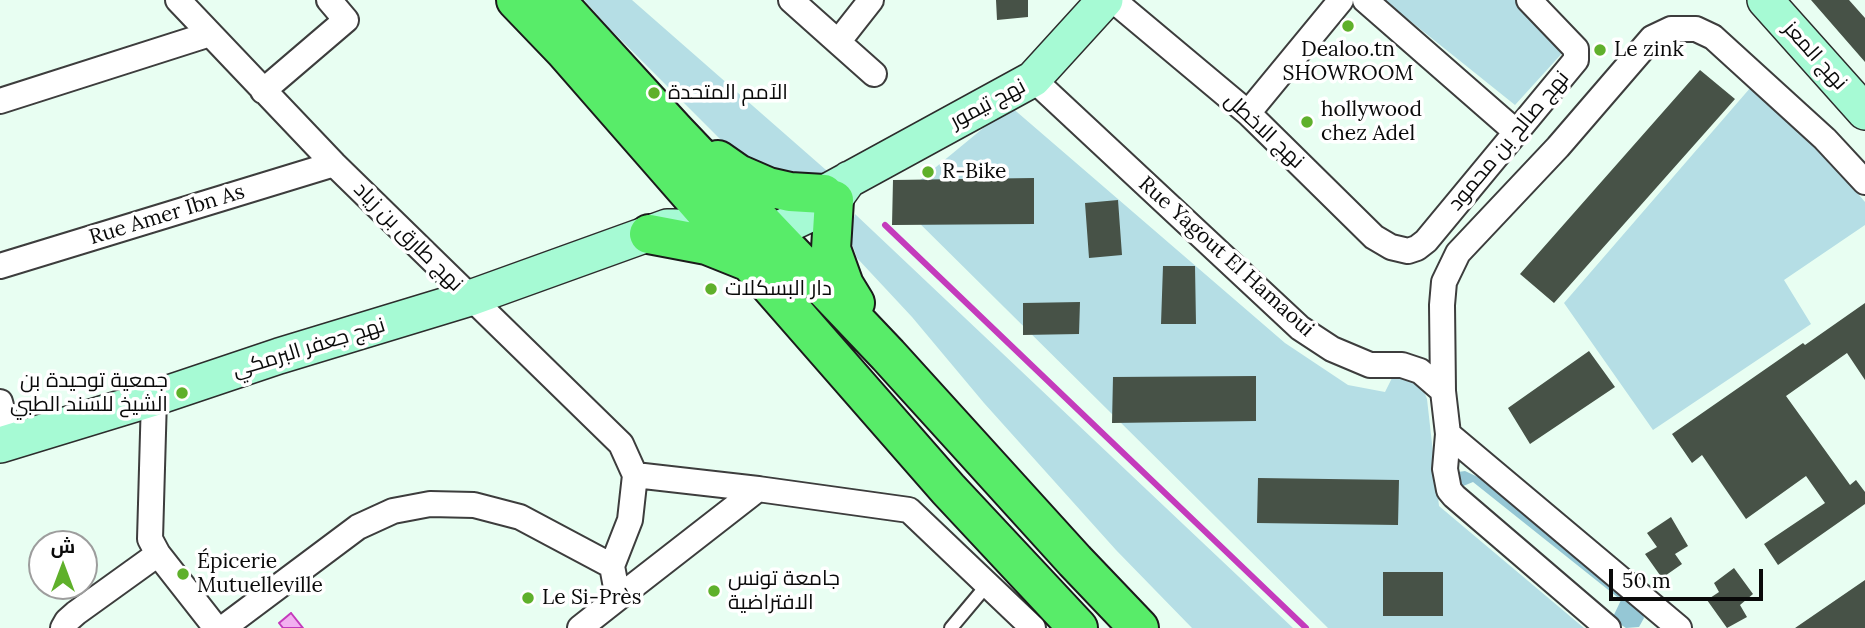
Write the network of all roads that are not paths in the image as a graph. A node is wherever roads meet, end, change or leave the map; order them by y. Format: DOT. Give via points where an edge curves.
graph roads {
  1 [pos="178,0"];
  2 [pos="329,0"];
  3 [pos="516,0"];
  4 [pos="555,0"];
  5 [pos="791,0"];
  6 [pos="871,0"];
  7 [pos="1105,0"];
  8 [pos="1113,0"];
  9 [pos="1341,0"];
  10 [pos="1365,0"];
  11 [pos="1529,0"];
  12 [pos="1765,0"];
  13 [pos="210,34"];
  14 [pos="838,43"];
  15 [pos="564,50"];
  16 [pos="874,74"];
  17 [pos="1033,79"];
  18 [pos="264,92"];
  19 [pos="0,101"];
  20 [pos="1865,112"];
  21 [pos="1248,113"];
  22 [pos="1515,131"];
  23 [pos="659,136"];
  24 [pos="334,164"];
  25 [pos="1865,182"];
  26 [pos="836,191"];
  27 [pos="739,228"];
  28 [pos="638,236"];
  29 [pos="1417,248"];
  30 [pos="0,266"];
  31 [pos="470,298"];
  32 [pos="888,355"];
  33 [pos="1443,391"];
  34 [pos="154,398"];
  35 [pos="0,402"];
  36 [pos="948,422"];
  37 [pos="1448,435"];
  38 [pos="6,443"];
  39 [pos="635,475"];
  40 [pos="758,489"];
  41 [pos="158,554"];
  42 [pos="612,566"];
  43 [pos="987,584"];
  44 [pos="618,598"];
  45 [pos="1670,626"];
  46 [pos="63,628"];
  47 [pos="216,628"];
  48 [pos="223,628"];
  49 [pos="580,628"];
  50 [pos="951,628"];
  51 [pos="1033,628"];
  52 [pos="1078,628"];
  53 [pos="1139,628"];
  54 [pos="1608,628"];
  1 -- 13 [label="street, نهج طارق بن زياد"];
  2 -- 18 [label="street" via="346,20"];
  3 -- 15 [label="highway"];
  4 -- 23 [label="highway"];
  5 -- 14 [label="street"];
  6 -- 14 [label="street"];
  7 -- 17 [label="street, نهج تيمور"];
  8 -- 21 [label="street, نهج الاخطل"];
  9 -- 21 [label="street"];
  10 -- 22 [label="street"];
  11 -- 22 [label="street, نهج صالح بن محمود" via="1576,49 1576,60"];
  12 -- 20 [label="street, نهج المعز"];
  13 -- 18 [label="street, نهج طارق بن زياد"];
  13 -- 19 [label="street"];
  14 -- 16 [label="street"];
  15 -- 23 [label="highway"];
  15 -- 27 [label="highway" via="624,105"];
  17 -- 26 [label="street, نهج تيمور"];
  17 -- 33 [label="street, Rue Yagout El Hamaoui" via="1300,328 1332,349 1370,365 1402,365 1420,371"];
  18 -- 24 [label="street, نهج طارق بن زياد"];
  21 -- 29 [label="street, نهج الاخطل" via="1374,237 1391,247"];
  22 -- 29 [label="street, نهج صالح بن محمود"];
  23 -- 26 [label="highway" via="768,187 790,192"];
  23 -- 27 [label="highway"];
  23 -- 28 [label="highway" via="662,204"];
  24 -- 30 [label="street, Rue Amer Ibn As"];
  24 -- 31 [label="street, نهج طارق بن زياد"];
  25 -- 33 [label="street" via="1825,139 1713,37 1696,29 1671,29 1652,38 1458,253 1444,282"];
  26 -- 27 [label="street, نهج تيمور" via="812,213"];
  26 -- 32 [label="highway" via="833,260"];
  27 -- 28 [label="highway" via="707,245"];
  27 -- 28 [label="street, نهج جعفر البرمكي" via="689,215"];
  27 -- 32 [label="highway"];
  27 -- 36 [label="highway" via="765,244 914,396"];
  27 -- 52 [label="highway" via="948,489"];
  28 -- 31 [label="street, نهج جعفر البرمكي"];
  31 -- 34 [label="street, نهج جعفر البرمكي"];
  31 -- 39 [label="street, نهج طارق بن زياد" via="621,444"];
  32 -- 36 [label="highway"];
  33 -- 37 [label="street"];
  34 -- 38 [label="street, نهج جعفر البرمكي"];
  34 -- 41 [label="street" via="150,539"];
  35 -- 38 [label="street"];
  36 -- 53 [label="highway"];
  37 -- 45 [label="street"];
  37 -- 54 [label="street" via="1445,469 1454,496"];
  39 -- 40 [label="street"];
  39 -- 42 [label="street" via="630,520"];
  40 -- 43 [label="street" via="909,510"];
  40 -- 44 [label="street"];
  41 -- 46 [label="street" via="76,613"];
  41 -- 47 [label="street"];
  42 -- 44 [label="street"];
  42 -- 48 [label="street" via="520,517 474,505 430,504 393,511 358,527"];
  43 -- 50 [label="lane"];
  43 -- 51 [label="street"];
  44 -- 49 [label="street"];
}
